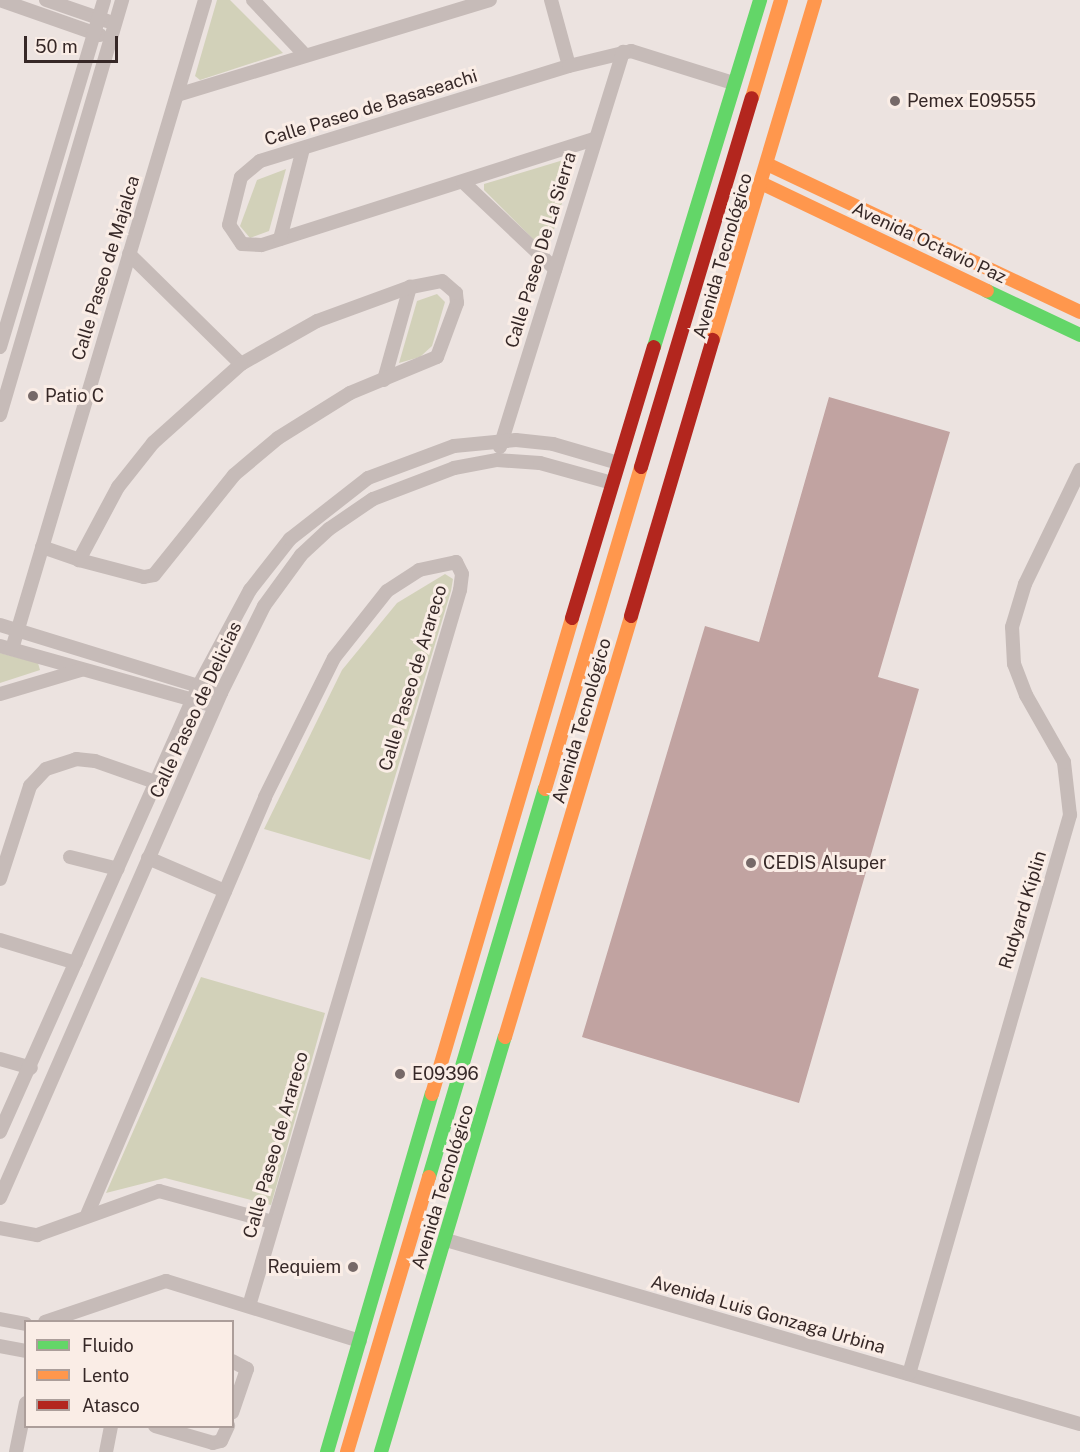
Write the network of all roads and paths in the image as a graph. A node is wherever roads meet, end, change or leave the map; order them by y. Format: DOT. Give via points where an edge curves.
graph roads {
  1 [pos="0,0"];
  2 [pos="46,0"];
  3 [pos="104,0"];
  4 [pos="122,0"];
  5 [pos="205,0"];
  6 [pos="253,0"];
  7 [pos="490,0"];
  8 [pos="551,0"];
  9 [pos="760,0"];
  10 [pos="782,0"];
  11 [pos="816,0"];
  12 [pos="98,18"];
  13 [pos="115,24"];
  14 [pos="94,33"];
  15 [pos="110,38"];
  16 [pos="623,52"];
  17 [pos="305,55"];
  18 [pos="569,66"];
  19 [pos="732,83"];
  20 [pos="177,94"];
  21 [pos="594,139"];
  22 [pos="303,149"];
  23 [pos="768,165"];
  24 [pos="463,182"];
  25 [pos="763,184"];
  26 [pos="280,239"];
  27 [pos="129,254"];
  28 [pos="26,263"];
  29 [pos="44,267"];
  30 [pos="555,268"];
  31 [pos="410,287"];
  32 [pos="1080,312"];
  33 [pos="1080,335"];
  34 [pos="0,346"];
  35 [pos="241,364"];
  36 [pos="384,380"];
  37 [pos="0,415"];
  38 [pos="502,440"];
  39 [pos="497,460"];
  40 [pos="618,463"];
  41 [pos="1080,470"];
  42 [pos="612,483"];
  43 [pos="42,547"];
  44 [pos="79,560"];
  45 [pos="0,625"];
  46 [pos="18,631"];
  47 [pos="6,648"];
  48 [pos="81,670"];
  49 [pos="199,686"];
  50 [pos="221,693"];
  51 [pos="0,694"];
  52 [pos="193,700"];
  53 [pos="215,706"];
  54 [pos="156,782"];
  55 [pos="70,857"];
  56 [pos="148,858"];
  57 [pos="118,869"];
  58 [pos="0,879"];
  59 [pos="225,891"];
  60 [pos="0,940"];
  61 [pos="76,963"];
  62 [pos="470,1037"];
  63 [pos="505,1047"];
  64 [pos="0,1059"];
  65 [pos="31,1068"];
  66 [pos="0,1132"];
  67 [pos="0,1198"];
  68 [pos="87,1215"];
  69 [pos="272,1222"];
  70 [pos="0,1228"];
  71 [pos="446,1240"];
  72 [pos="249,1306"];
  73 [pos="0,1319"];
  74 [pos="51,1320"];
  75 [pos="24,1324"];
  76 [pos="360,1341"];
  77 [pos="0,1346"];
  78 [pos="24,1351"];
  79 [pos="234,1362"];
  80 [pos="909,1374"];
  81 [pos="234,1407"];
  82 [pos="24,1413"];
  83 [pos="1080,1424"];
  84 [pos="111,1428"];
  85 [pos="162,1428"];
  86 [pos="227,1428"];
  87 [pos="16,1452"];
  88 [pos="106,1452"];
  89 [pos="327,1452"];
  90 [pos="347,1452"];
  91 [pos="381,1452"];
  1 -- 14 [label="street"];
  2 -- 12 [label="street"];
  3 -- 12 [label="street"];
  4 -- 13 [label="street"];
  5 -- 20 [label="street, Calle Paseo de Majalca"];
  6 -- 17 [label="street"];
  7 -- 17 [label="street"];
  8 -- 18 [label="street"];
  9 -- 19 [label="main road"];
  10 -- 62 [label="main road, Avenida Tecnológico"];
  11 -- 23 [label="main road, Avenida Tecnológico"];
  12 -- 13 [label="street"];
  12 -- 14 [label="street"];
  13 -- 15 [label="street"];
  14 -- 15 [label="street"];
  14 -- 28 [label="street"];
  15 -- 29 [label="street"];
  16 -- 18 [label="street, Calle Paseo de Basaseachi"];
  16 -- 19 [label="street, Calle Paseo de Basaseachi" via="640,52"];
  16 -- 21 [label="street, Calle Paseo De La Sierra"];
  17 -- 20 [label="street"];
  18 -- 22 [label="street, Calle Paseo de Basaseachi"];
  19 -- 40 [label="main road"];
  20 -- 27 [label="street, Calle Paseo de Majalca"];
  21 -- 24 [label="street, Calle Paseo de Basaseachi"];
  21 -- 30 [label="street, Calle Paseo De La Sierra"];
  22 -- 26 [label="street"];
  22 -- 26 [label="street, Calle Paseo de Basaseachi" via="251,166 236,190 229,225 236,239 249,247"];
  23 -- 25 [label="main road, Avenida Tecnológico"];
  23 -- 32 [label="main road, Avenida Octavio Paz"];
  24 -- 26 [label="street, Calle Paseo de Basaseachi"];
  24 -- 30 [label="street"];
  25 -- 33 [label="main road, Avenida Octavio Paz"];
  25 -- 63 [label="main road, Avenida Tecnológico"];
  27 -- 35 [label="street"];
  27 -- 43 [label="street, Calle Paseo de Majalca"];
  28 -- 29 [label="street"];
  28 -- 34 [label="street"];
  29 -- 37 [label="street"];
  30 -- 38 [label="street, Calle Paseo De La Sierra"];
  31 -- 35 [label="street" via="317,321"];
  31 -- 36 [label="street"];
  31 -- 36 [label="street" via="442,281 456,293 457,303 440,353"];
  35 -- 44 [label="street" via="153,443 118,487"];
  36 -- 44 [label="street" via="316,412 234,475 154,575 144,577"];
  38 -- 39 [label="street, Calle Paseo De La Sierra"];
  38 -- 40 [label="street, Calle Paseo de Delicias" via="553,444"];
  38 -- 49 [label="street, Calle Paseo de Delicias" via="454,446 409,459 368,478 320,511 290,539 250,590"];
  39 -- 42 [label="street, Calle Paseo de Delicias" via="540,463"];
  39 -- 50 [label="street, Calle Paseo de Delicias" via="454,468 397,487 328,529 283,577"];
  40 -- 42 [label="main road"];
  41 -- 80 [label="street, Rudyard Kiplin" via="1024,584 1012,627 1014,664 1064,762 1070,815"];
  42 -- 76 [label="main road"];
  43 -- 44 [label="street"];
  43 -- 46 [label="street, Calle Paseo de Majalca"];
  45 -- 46 [label="street"];
  46 -- 47 [label="street, Calle Paseo de Majalca"];
  46 -- 49 [label="street"];
  47 -- 48 [label="street"];
  48 -- 51 [label="street"];
  48 -- 52 [label="street"];
  49 -- 50 [label="street"];
  49 -- 52 [label="street, Calle Paseo de Delicias"];
  50 -- 53 [label="street, Calle Paseo de Delicias"];
  52 -- 53 [label="street"];
  52 -- 54 [label="street, Calle Paseo de Delicias"];
  53 -- 56 [label="street, Calle Paseo de Delicias"];
  54 -- 57 [label="street, Calle Paseo de Delicias"];
  54 -- 58 [label="street" via="95,761 76,759 46,769 30,786"];
  55 -- 57 [label="street"];
  56 -- 59 [label="street"];
  56 -- 67 [label="street, Calle Paseo de Delicias"];
  57 -- 61 [label="street, Calle Paseo de Delicias"];
  59 -- 68 [label="street, Calle Paseo de Arareco"];
  59 -- 69 [label="street, Calle Paseo de Arareco" via="334,658 360,620 387,591 419,570 448,561 459,564 460,590"];
  60 -- 61 [label="street"];
  61 -- 65 [label="street, Calle Paseo de Delicias"];
  62 -- 63 [label="main road"];
  62 -- 90 [label="main road, Avenida Tecnológico"];
  63 -- 71 [label="main road, Avenida Tecnológico"];
  64 -- 65 [label="street"];
  65 -- 66 [label="street, Calle Paseo de Delicias"];
  68 -- 69 [label="street" via="159,1191"];
  68 -- 70 [label="street" via="37,1235"];
  69 -- 72 [label="street, Calle Paseo de Arareco"];
  71 -- 80 [label="street, Avenida Luis Gonzaga Urbina"];
  71 -- 91 [label="main road, Avenida Tecnológico"];
  72 -- 74 [label="street" via="166,1281"];
  72 -- 76 [label="street"];
  73 -- 75 [label="street"];
  76 -- 89 [label="main road"];
  77 -- 78 [label="street"];
  79 -- 81 [label="street" via="247,1369"];
  80 -- 83 [label="street, Avenida Luis Gonzaga Urbina"];
  82 -- 87 [label="street"];
  84 -- 88 [label="street"];
  85 -- 86 [label="street" via="217,1443"];
}
